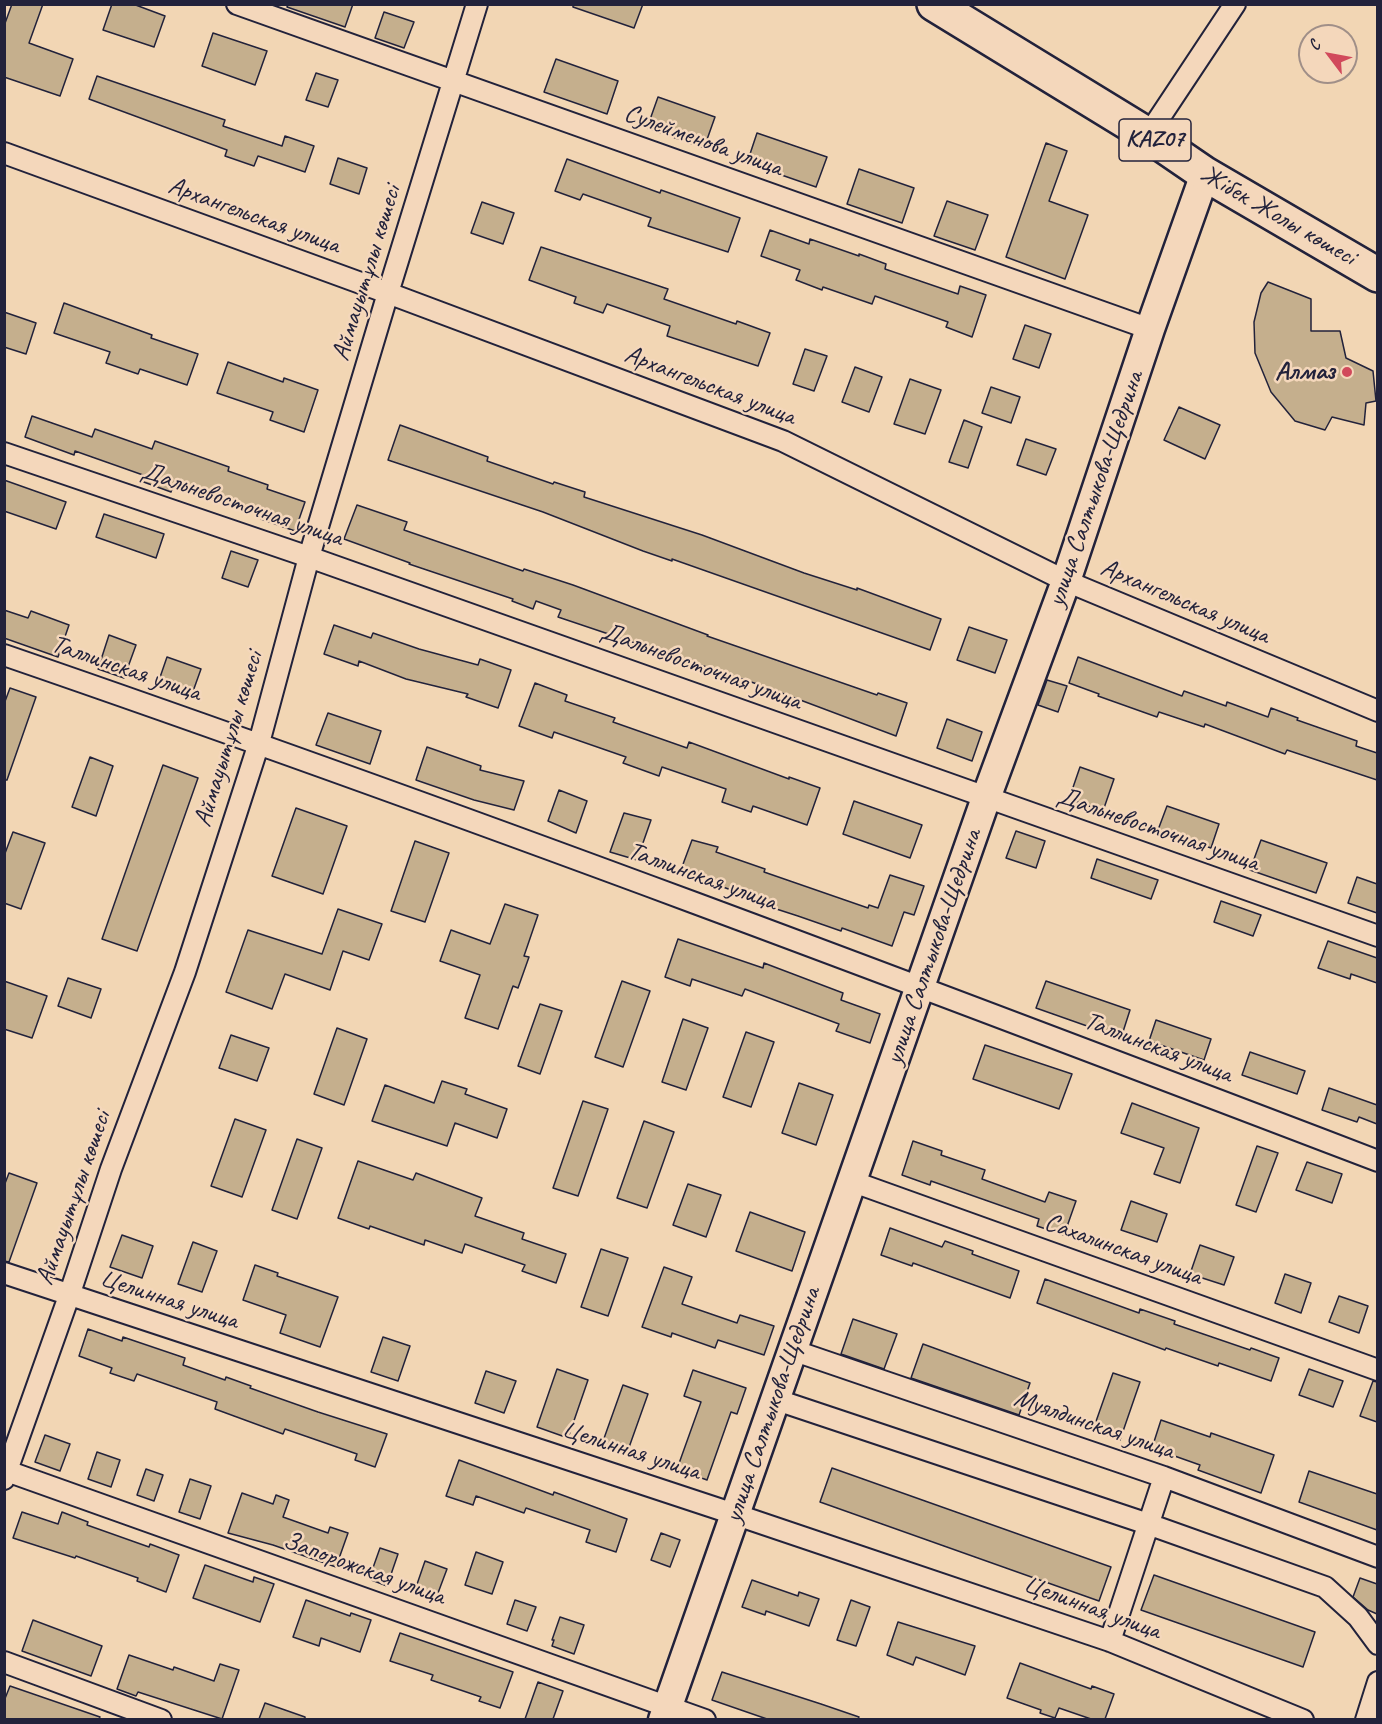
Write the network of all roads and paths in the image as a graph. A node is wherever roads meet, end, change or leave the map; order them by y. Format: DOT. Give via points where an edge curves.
graph roads {
  1 [pos="237,4"];
  2 [pos="477,4"];
  3 [pos="934,4"];
  4 [pos="1235,4"];
  5 [pos="454,81"];
  6 [pos="1148,135"];
  7 [pos="4,153"];
  8 [pos="1205,174"];
  9 [pos="1377,274"];
  10 [pos="388,293"];
  11 [pos="1150,329"];
  12 [pos="4,453"];
  13 [pos="309,557"];
  14 [pos="1066,581"];
  15 [pos="4,655"];
  16 [pos="1377,711"];
  17 [pos="260,743"];
  18 [pos="986,798"];
  19 [pos="1377,936"];
  20 [pos="920,986"];
  21 [pos="1377,1161"];
  22 [pos="851,1181"];
  23 [pos="4,1273"];
  24 [pos="69,1296"];
  25 [pos="792,1350"];
  26 [pos="1377,1370"];
  27 [pos="774,1399"];
  28 [pos="5,1473"];
  29 [pos="1164,1477"];
  30 [pos="735,1514"];
  31 [pos="1148,1524"];
  32 [pos="1377,1557"];
  33 [pos="1110,1641"];
  34 [pos="1377,1644"];
  35 [pos="4,1662"];
  36 [pos="1377,1682"];
  37 [pos="665,1713"];
  38 [pos="161,1719"];
  39 [pos="705,1719"];
  40 [pos="1303,1719"];
  41 [pos="1366,1719"];
  1 -- 5 [label="street, Сулейменова улица"];
  2 -- 5 [label="street, Аймауытұлы көшесі"];
  3 -- 6 [label="highway, Жібек Жолы көшесі / KAZ07"];
  4 -- 6 [label="street"];
  5 -- 10 [label="street, Аймауытұлы көшесі"];
  5 -- 11 [label="street, Сулейменова улица"];
  6 -- 8 [label="highway, Жібек Жолы көшесі / KAZ07"];
  7 -- 10 [label="street, Архангельская улица"];
  8 -- 9 [label="highway, Жібек Жолы көшесі / KAZ07"];
  8 -- 11 [label="street, улица Салтыкова-Щедрина"];
  10 -- 13 [label="street, Аймауытұлы көшесі"];
  10 -- 14 [label="street, Архангельская улица" via="783,441"];
  11 -- 14 [label="street, улица Салтыкова-Щедрина"];
  12 -- 13 [label="street, Дальневосточная улица"];
  13 -- 17 [label="street, Аймауытұлы көшесі"];
  13 -- 18 [label="street, Дальневосточная улица"];
  14 -- 16 [label="street, Архангельская улица"];
  14 -- 18 [label="street, улица Салтыкова-Щедрина"];
  15 -- 17 [label="street, Таллинская улица"];
  17 -- 20 [label="street, Таллинская улица"];
  17 -- 24 [label="street, Аймауытұлы көшесі" via="185,972 111,1169"];
  18 -- 19 [label="street, Дальневосточная улица"];
  18 -- 20 [label="street, улица Салтыкова-Щедрина"];
  20 -- 21 [label="street, Таллинская улица"];
  20 -- 22 [label="street, улица Салтыкова-Щедрина"];
  22 -- 25 [label="street, улица Салтыкова-Щедрина"];
  22 -- 26 [label="street, Сахалинская улица"];
  23 -- 24 [label="street, Целинная улица"];
  24 -- 28 [label="street, Аймауытұлы көшесі"];
  24 -- 30 [label="street, Целинная улица"];
  25 -- 27 [label="street, улица Салтыкова-Щедрина"];
  25 -- 29 [label="street, Муялдинская улица"];
  27 -- 30 [label="street, улица Салтыкова-Щедрина"];
  27 -- 31 [label="street"];
  28 -- 37 [label="street, Запорожская улица"];
  29 -- 31 [label="street"];
  29 -- 32 [label="street, Муялдинская улица"];
  30 -- 33 [label="street, Целинная улица"];
  30 -- 37 [label="street, улица Салтыкова-Щедрина"];
  31 -- 33 [label="street"];
  31 -- 34 [label="street" via="1325,1587 1358,1617"];
  33 -- 40 [label="street, Целинная улица"];
  35 -- 38 [label="street"];
  36 -- 41 [label="street"];
  37 -- 39 [label="street, Запорожская улица"];
}
